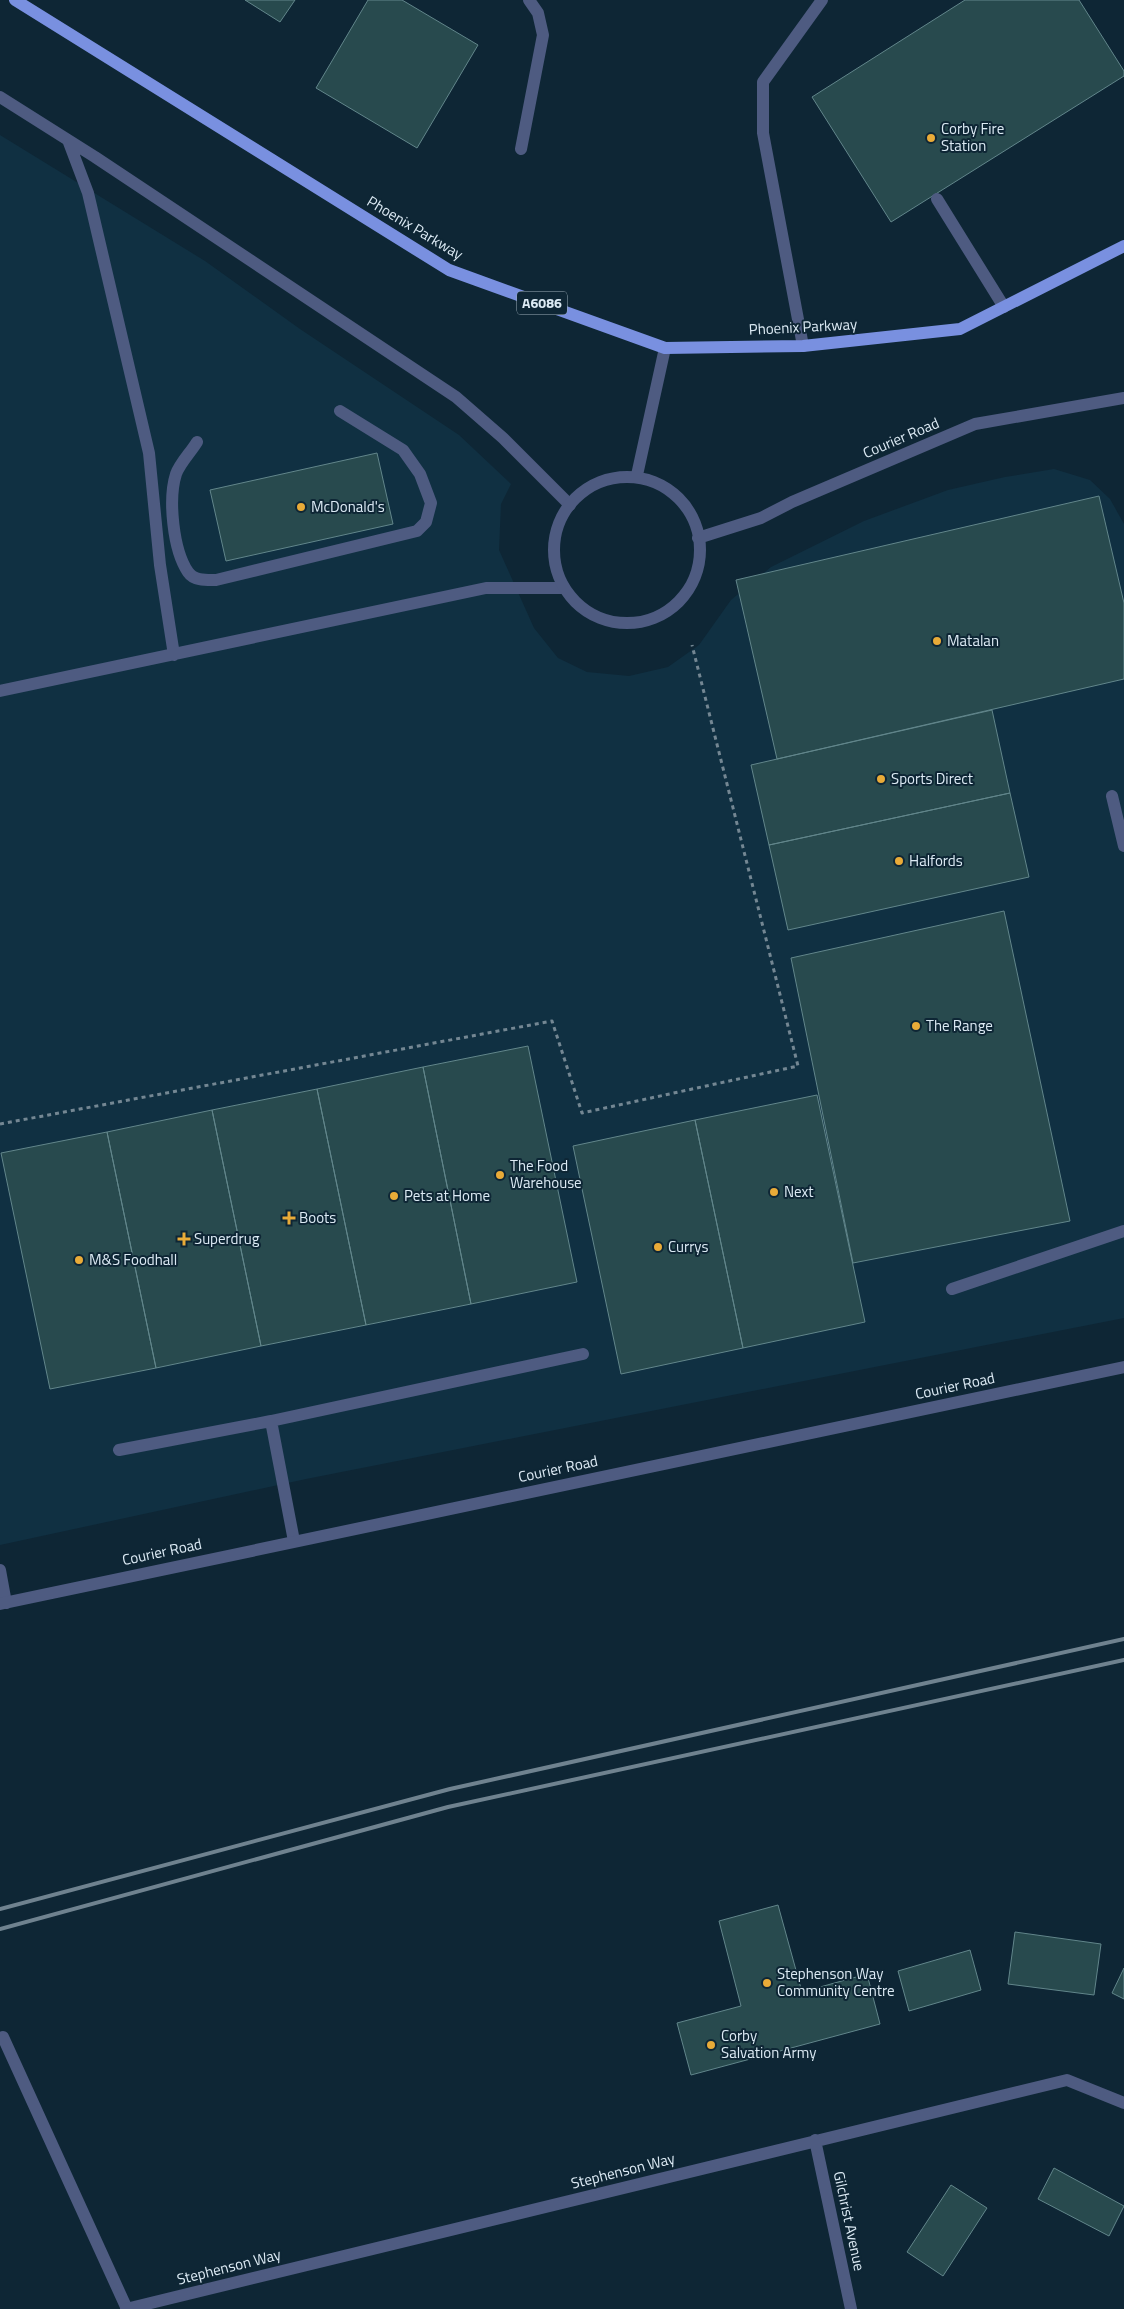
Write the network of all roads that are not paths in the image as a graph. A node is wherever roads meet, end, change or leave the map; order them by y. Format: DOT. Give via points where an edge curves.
graph roads {
  1 [pos="15,0"];
  2 [pos="529,0"];
  3 [pos="822,0"];
  4 [pos="0,97"];
  5 [pos="68,140"];
  6 [pos="521,149"];
  7 [pos="937,199"];
  8 [pos="1124,246"];
  9 [pos="1004,307"];
  10 [pos="804,346"];
  11 [pos="665,348"];
  12 [pos="1124,398"];
  13 [pos="340,411"];
  14 [pos="197,442"];
  15 [pos="637,475"];
  16 [pos="570,506"];
  17 [pos="698,538"];
  18 [pos="564,588"];
  19 [pos="174,655"];
  20 [pos="0,691"];
  21 [pos="1112,796"];
  22 [pos="1124,846"];
  23 [pos="1124,1231"];
  24 [pos="952,1289"];
  25 [pos="583,1354"];
  26 [pos="1124,1367"];
  27 [pos="271,1421"];
  28 [pos="119,1450"];
  29 [pos="294,1541"];
  30 [pos="0,1570"];
  31 [pos="3,1603"];
  32 [pos="0,2038"];
  33 [pos="1124,2103"];
  34 [pos="815,2140"];
  35 [pos="126,2309"];
  36 [pos="851,2309"];
  1 -- 11 [label="main road, Phoenix Parkway / A6086" via="449,270"];
  2 -- 6 [label="street" via="538,13 543,35"];
  3 -- 10 [label="street" via="763,82 763,133"];
  4 -- 5 [label="street"];
  5 -- 16 [label="street" via="456,397 503,438"];
  5 -- 19 [label="street" via="88,193 149,453 160,564"];
  7 -- 9 [label="street"];
  8 -- 9 [label="main road, Phoenix Parkway / A6086"];
  9 -- 10 [label="main road, Phoenix Parkway / A6086" via="960,330"];
  10 -- 11 [label="main road, Phoenix Parkway / A6086"];
  11 -- 15 [label="street"];
  12 -- 17 [label="street, Courier Road" via="975,424 761,518"];
  13 -- 14 [label="street" via="403,450 420,474 431,503 426,522 417,531 216,580 198,579 188,572 174,537 171,498 177,473"];
  15 -- 16 [label="street" via="614,476 587,488"];
  15 -- 17 [label="street" via="668,487 689,512"];
  16 -- 18 [label="street" via="556,531 552,559"];
  17 -- 18 [label="street" via="698,567 685,594 664,612 635,624 601,619 578,606"];
  18 -- 19 [label="street" via="486,588"];
  19 -- 20 [label="street"];
  21 -- 22 [label="street"];
  23 -- 24 [label="street"];
  25 -- 27 [label="street"];
  26 -- 29 [label="street, Courier Road"];
  27 -- 28 [label="street"];
  27 -- 29 [label="street"];
  29 -- 31 [label="street, Courier Road"];
  30 -- 31 [label="street"];
  32 -- 35 [label="street" via="3,2036"];
  33 -- 34 [label="street, Stephenson Way" via="1067,2080"];
  34 -- 35 [label="street, Stephenson Way"];
  34 -- 36 [label="street, Gilchrist Avenue"];
}
